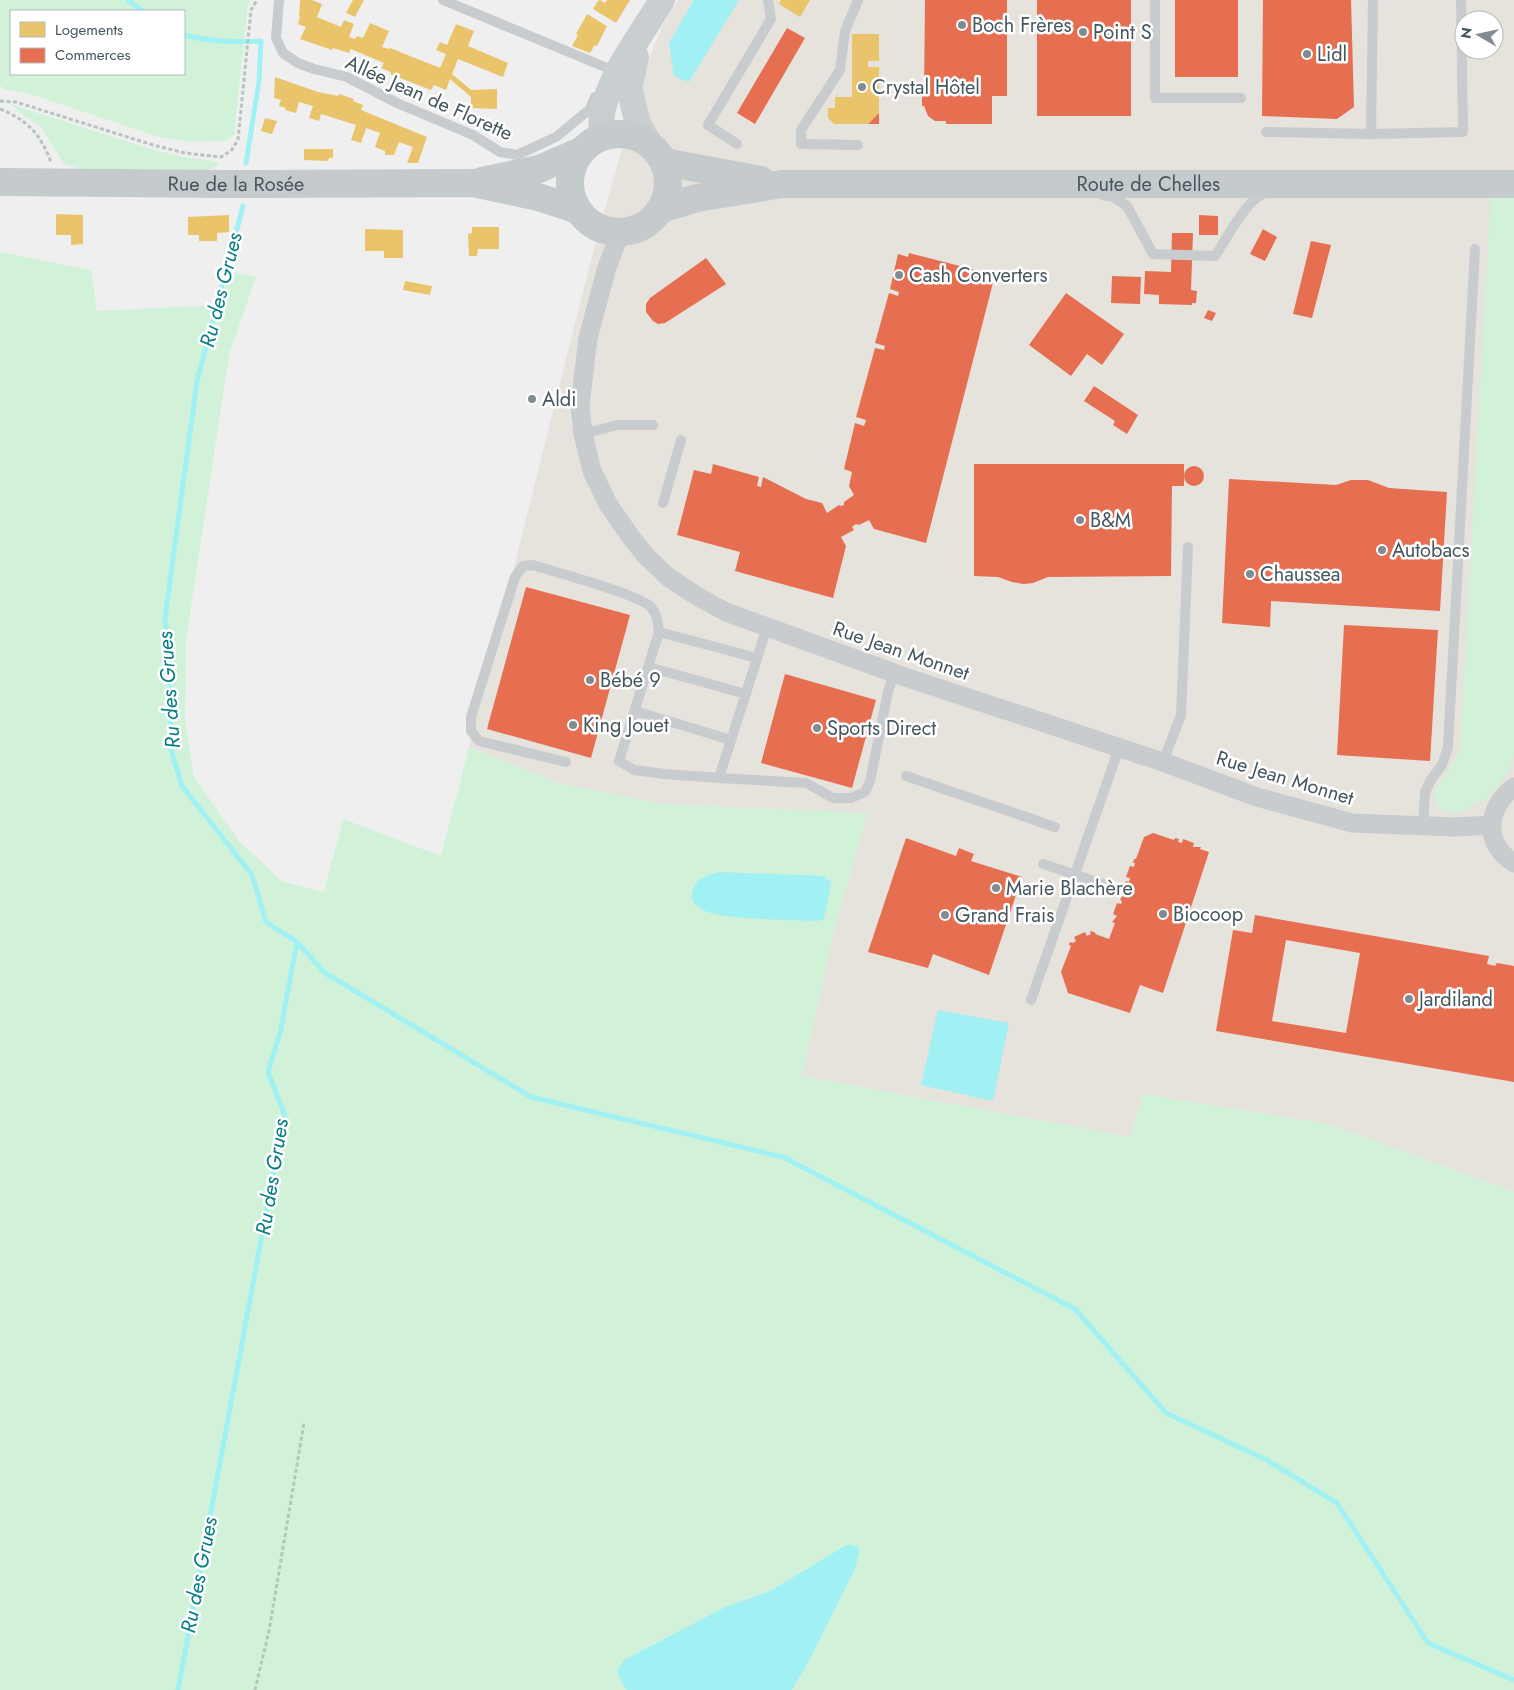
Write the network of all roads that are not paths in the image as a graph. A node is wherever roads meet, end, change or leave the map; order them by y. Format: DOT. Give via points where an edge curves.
graph roads {
  1 [pos="279,0"];
  2 [pos="443,0"];
  3 [pos="662,0"];
  4 [pos="768,0"];
  5 [pos="858,0"];
  6 [pos="1155,0"];
  7 [pos="1372,0"];
  8 [pos="1461,0"];
  9 [pos="643,32"];
  10 [pos="617,72"];
  11 [pos="1241,98"];
  12 [pos="1266,132"];
  13 [pos="1371,134"];
  14 [pos="591,144"];
  15 [pos="738,144"];
  16 [pos="858,145"];
  17 [pos="656,153"];
  18 [pos="0,182"];
  19 [pos="1022,182"];
  20 [pos="473,183"];
  21 [pos="782,184"];
  22 [pos="1306,184"];
  23 [pos="1514,184"];
  24 [pos="578,210"];
  25 [pos="661,210"];
  26 [pos="620,233"];
  27 [pos="1475,249"];
  28 [pos="653,424"];
  29 [pos="583,434"];
  30 [pos="681,440"];
  31 [pos="663,503"];
  32 [pos="1188,547"];
  33 [pos="767,627"];
  34 [pos="659,632"];
  35 [pos="757,658"];
  36 [pos="648,667"];
  37 [pos="894,673"];
  38 [pos="746,694"];
  39 [pos="635,711"];
  40 [pos="731,740"];
  41 [pos="1119,748"];
  42 [pos="566,762"];
  43 [pos="1163,762"];
  44 [pos="906,776"];
  45 [pos="719,778"];
  46 [pos="1514,787"];
  47 [pos="1423,825"];
  48 [pos="1492,825"];
  49 [pos="1055,828"];
  50 [pos="1043,864"];
  51 [pos="1514,864"];
  52 [pos="1075,875"];
  53 [pos="1106,885"];
  54 [pos="1031,1000"];
  1 -- 10 [label="lane, Allée Jean de Florette" via="276,38 283,53 314,69 347,77 509,155 517,155 556,138 590,109 598,90"];
  2 -- 10 [label="lane"];
  3 -- 9 [label="street"];
  4 -- 15 [label="lane" via="771,19 708,125"];
  5 -- 16 [label="lane" via="845,31 840,70 801,130 801,144"];
  6 -- 11 [label="lane" via="1155,98"];
  7 -- 13 [label="lane"];
  8 -- 13 [label="lane" via="1463,132"];
  9 -- 10 [label="street"];
  9 -- 17 [label="street" via="629,88 638,124"];
  10 -- 14 [label="street"];
  12 -- 13 [label="lane"];
  14 -- 17 [label="main road" via="614,134 626,134 638,137"];
  14 -- 20 [label="main road, Rue de la Rosée" via="540,169"];
  14 -- 24 [label="main road" via="573,164 571,196"];
  17 -- 21 [label="main road"];
  17 -- 25 [label="main road" via="668,174 666,198"];
  18 -- 20 [label="main road, Rue de la Rosée"];
  19 -- 21 [label="main road, Route de Chelles"];
  19 -- 22 [label="main road, Route de Chelles"];
  19 -- 22 [label="lane" via="1114,197 1127,206 1153,254 1215,256 1249,204 1262,194"];
  20 -- 24 [label="main road, Rue de la Rosée" via="538,197"];
  21 -- 25 [label="main road" via="697,198"];
  22 -- 23 [label="main road, Route de Chelles"];
  24 -- 26 [label="main road" via="603,230"];
  25 -- 26 [label="main road" via="643,226"];
  26 -- 29 [label="street, Rue Jean Monnet" via="607,267 588,338 580,405"];
  27 -- 47 [label="lane" via="1448,747 1442,765 1425,793"];
  28 -- 29 [label="lane" via="617,424"];
  29 -- 33 [label="street, Rue Jean Monnet" via="592,471 608,504 646,556 668,578 695,595 726,612"];
  30 -- 31 [label="lane"];
  32 -- 43 [label="lane" via="1181,715"];
  33 -- 35 [label="lane"];
  33 -- 37 [label="street, Rue Jean Monnet"];
  34 -- 35 [label="lane"];
  34 -- 36 [label="lane"];
  34 -- 42 [label="lane" via="658,618 650,606 634,597 533,565 523,566 515,577 471,717 471,731 479,741"];
  35 -- 38 [label="lane"];
  36 -- 38 [label="lane"];
  36 -- 39 [label="lane"];
  37 -- 41 [label="street, Rue Jean Monnet"];
  37 -- 45 [label="lane" via="870,781 864,792 851,798 833,798 806,784"];
  38 -- 40 [label="lane"];
  39 -- 40 [label="lane"];
  39 -- 45 [label="lane" via="619,761 634,770"];
  40 -- 45 [label="lane"];
  41 -- 43 [label="street, Rue Jean Monnet"];
  41 -- 52 [label="lane"];
  43 -- 47 [label="street, Rue Jean Monnet" via="1257,797 1331,818 1352,823"];
  44 -- 49 [label="lane"];
  46 -- 48 [label="street" via="1498,803"];
  47 -- 48 [label="street, Rue Jean Monnet"];
  48 -- 51 [label="street" via="1499,849"];
  50 -- 52 [label="lane"];
  52 -- 53 [label="lane"];
  52 -- 54 [label="lane"];
}
